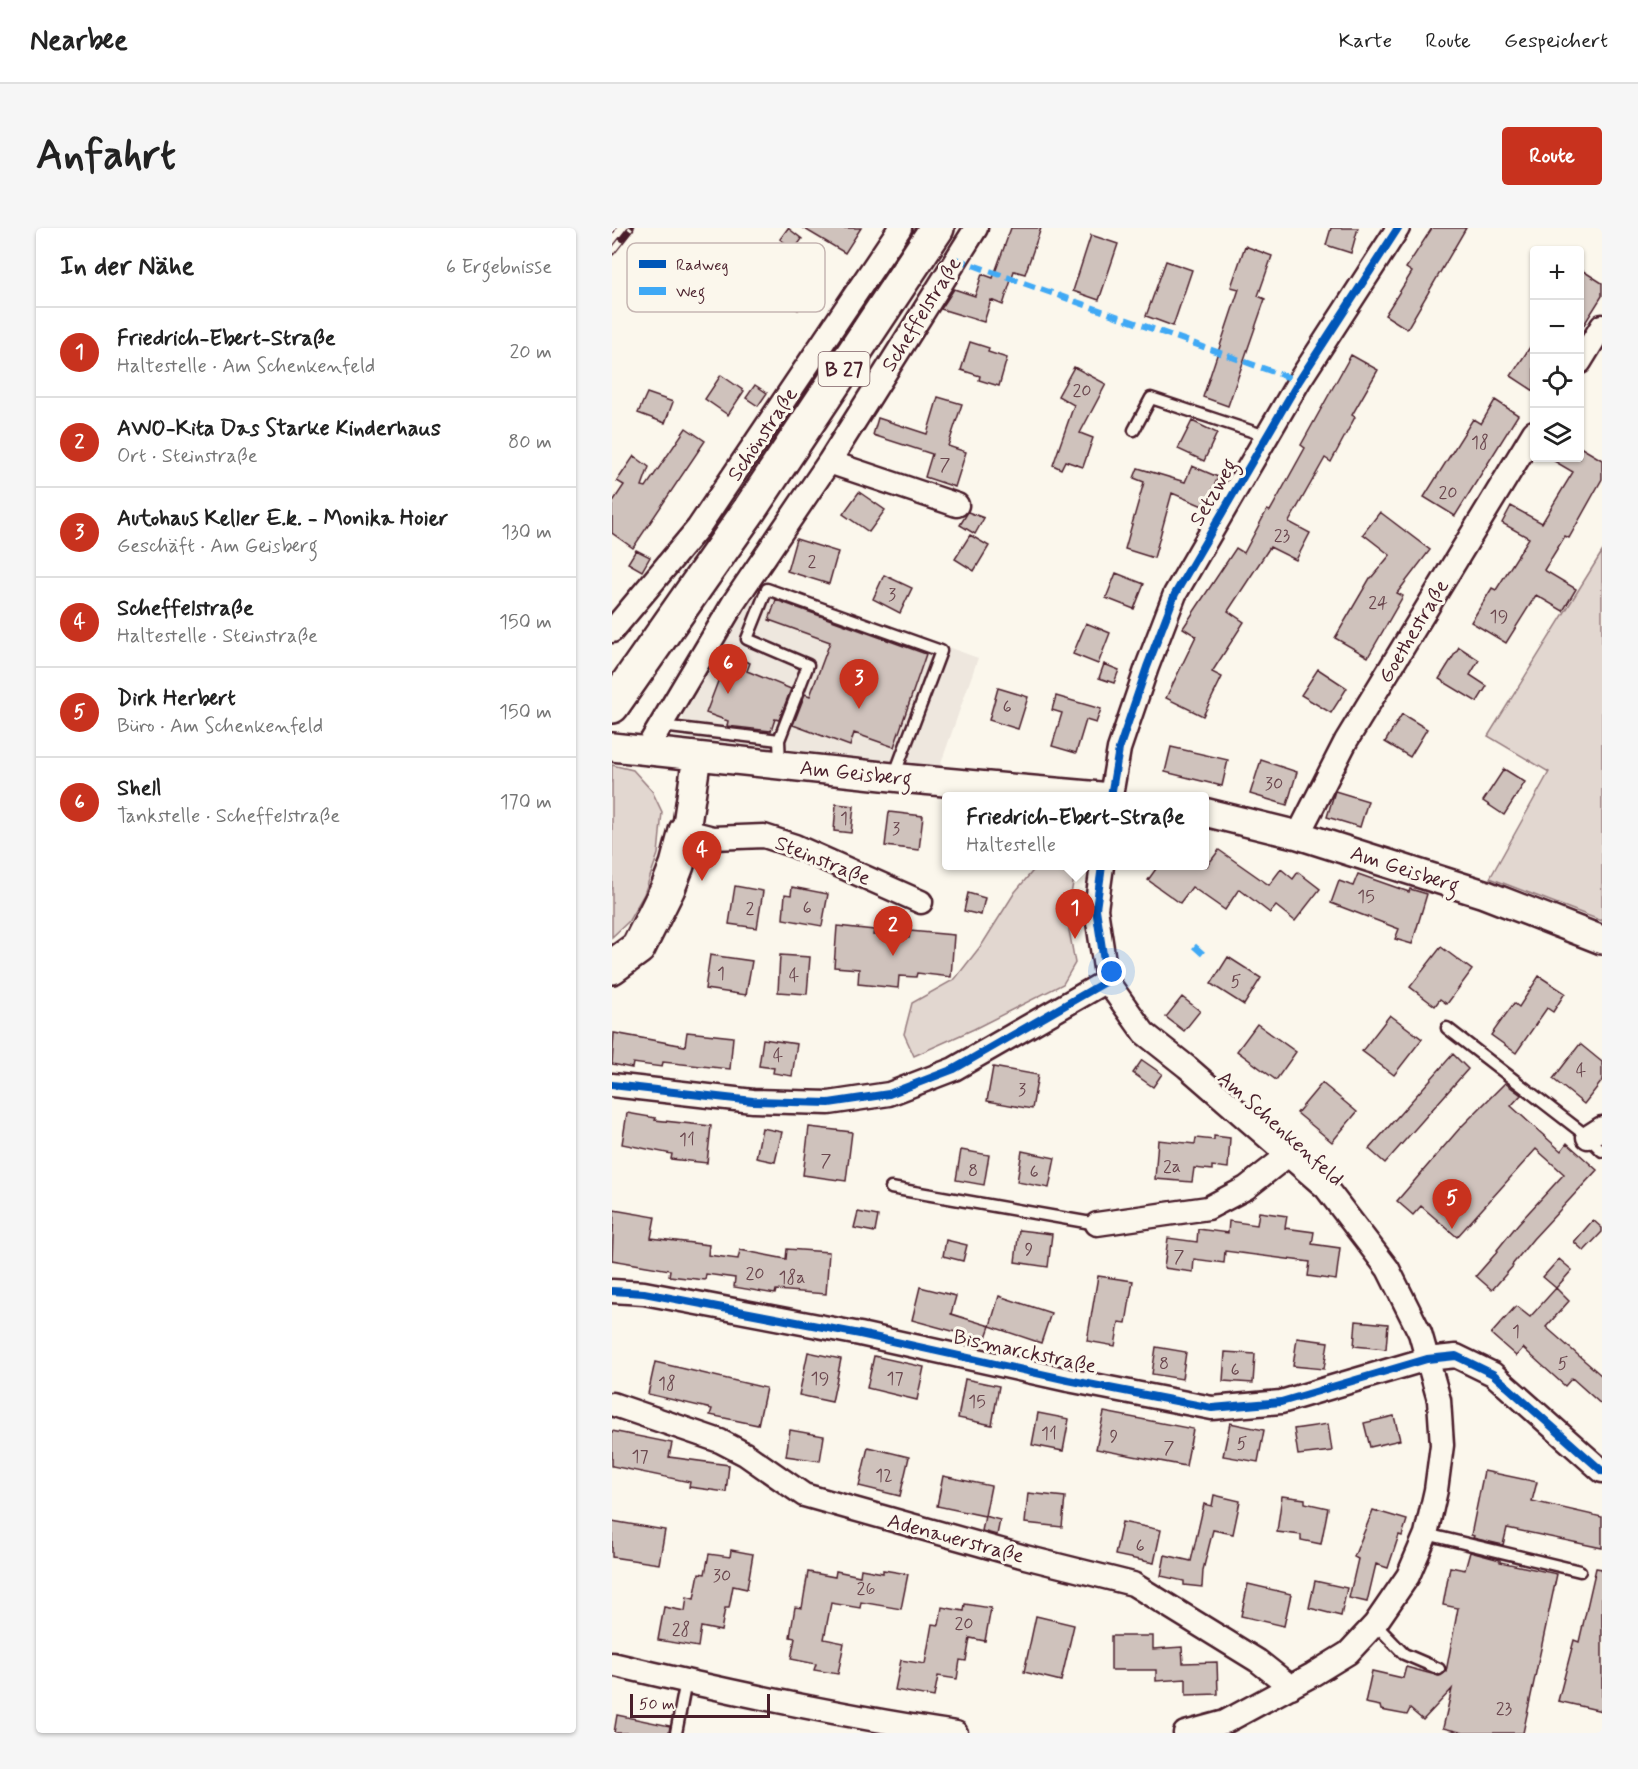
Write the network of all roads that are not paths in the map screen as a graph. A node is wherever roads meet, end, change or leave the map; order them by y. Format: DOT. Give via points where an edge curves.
graph roads {
  1 [pos="900,228"];
  2 [pos="937,228"];
  3 [pos="976,228"];
  4 [pos="1398,228"];
  5 [pos="1602,326"];
  6 [pos="1584,355"];
  7 [pos="1134,430"];
  8 [pos="1266,436"];
  9 [pos="1530,439"];
  10 [pos="829,462"];
  11 [pos="957,505"];
  12 [pos="612,631"];
  13 [pos="616,701"];
  14 [pos="660,726"];
  15 [pos="612,747"];
  16 [pos="646,750"];
  17 [pos="779,752"];
  18 [pos="697,756"];
  19 [pos="894,777"];
  20 [pos="1057,792"];
  21 [pos="1112,792"];
  22 [pos="1209,813"];
  23 [pos="686,831"];
  24 [pos="1298,835"];
  25 [pos="1101,870"];
  26 [pos="921,902"];
  27 [pos="1602,940"];
  28 [pos="612,967"];
  29 [pos="1107,981"];
  30 [pos="1448,1028"];
  31 [pos="612,1085"];
  32 [pos="1598,1138"];
  33 [pos="1288,1155"];
  34 [pos="891,1188"];
  35 [pos="1097,1224"];
  36 [pos="612,1291"];
  37 [pos="1427,1359"];
  38 [pos="612,1404"];
  39 [pos="1602,1472"];
  40 [pos="1426,1534"];
  41 [pos="1580,1571"];
  42 [pos="1375,1624"];
  43 [pos="612,1664"];
  44 [pos="1439,1669"];
  45 [pos="686,1681"];
  46 [pos="1291,1688"];
  47 [pos="676,1733"];
  48 [pos="956,1733"];
  49 [pos="1185,1733"];
  1 -- 12 [label="street, Schönstraße" via="698,528"];
  2 -- 13 [label="main road, B 27" via="744,518"];
  3 -- 10 [label="street, Scheffelstraße"];
  4 -- 8 [label="street, Setzweg"];
  5 -- 6 [label="street"];
  7 -- 8 [label="lane" via="1151,398"];
  8 -- 21 [label="street, Setzweg" via="1176,594 1119,749"];
  9 -- 24 [label="street, Goethestraße" via="1346,741"];
  10 -- 11 [label="street"];
  10 -- 14 [label="street, Scheffelstraße" via="734,602"];
  14 -- 16 [label="street, Scheffelstraße"];
  14 -- 17 [label="lane"];
  15 -- 16 [label="street, Am Geisberg"];
  16 -- 18 [label="street, Am Geisberg"];
  17 -- 18 [label="street, Am Geisberg"];
  17 -- 19 [label="street, Am Geisberg"];
  17 -- 19 [label="lane" via="808,665 747,639 767,589 941,651"];
  18 -- 23 [label="street"];
  19 -- 20 [label="street, Am Geisberg"];
  22 -- 24 [label="street, Am Geisberg"];
  23 -- 26 [label="street, Steinstraße" via="713,838 765,836"];
  23 -- 28 [label="main road" via="668,888 643,939 638,948"];
  24 -- 27 [label="street, Am Geisberg" via="1484,894"];
  25 -- 29 [label="street, Am Schenkenfeld" via="1096,909"];
  29 -- 31 [label="street" via="954,1069 889,1094 829,1103 753,1101"];
  29 -- 33 [label="street, Am Schenkenfeld" via="1144,1033"];
  30 -- 32 [label="lane"];
  33 -- 35 [label="street" via="1246,1188 1208,1208"];
  33 -- 37 [label="street, Am Schenkenfeld" via="1326,1188 1388,1269 1420,1333"];
  34 -- 35 [label="lane"];
  36 -- 37 [label="street, Bismarckstraße" via="644,1293 860,1334 1212,1408 1281,1402"];
  37 -- 39 [label="street, Bismarckstraße" via="1456,1356 1493,1374"];
  37 -- 40 [label="street, Am Schenkenfeld" via="1439,1400 1442,1445"];
  38 -- 46 [label="street, Adenauerstraße" via="720,1441 804,1495 1132,1584 1250,1656"];
  40 -- 41 [label="lane"];
  40 -- 42 [label="street, Am Schenkenfeld" via="1408,1576"];
  42 -- 44 [label="lane" via="1404,1654"];
  42 -- 46 [label="street, Am Schenkenfeld" via="1347,1653"];
  43 -- 45 [label="street"];
  45 -- 47 [label="lane"];
  45 -- 48 [label="street"];
  46 -- 49 [label="street, Am Schenkenfeld" via="1224,1722"];
}
